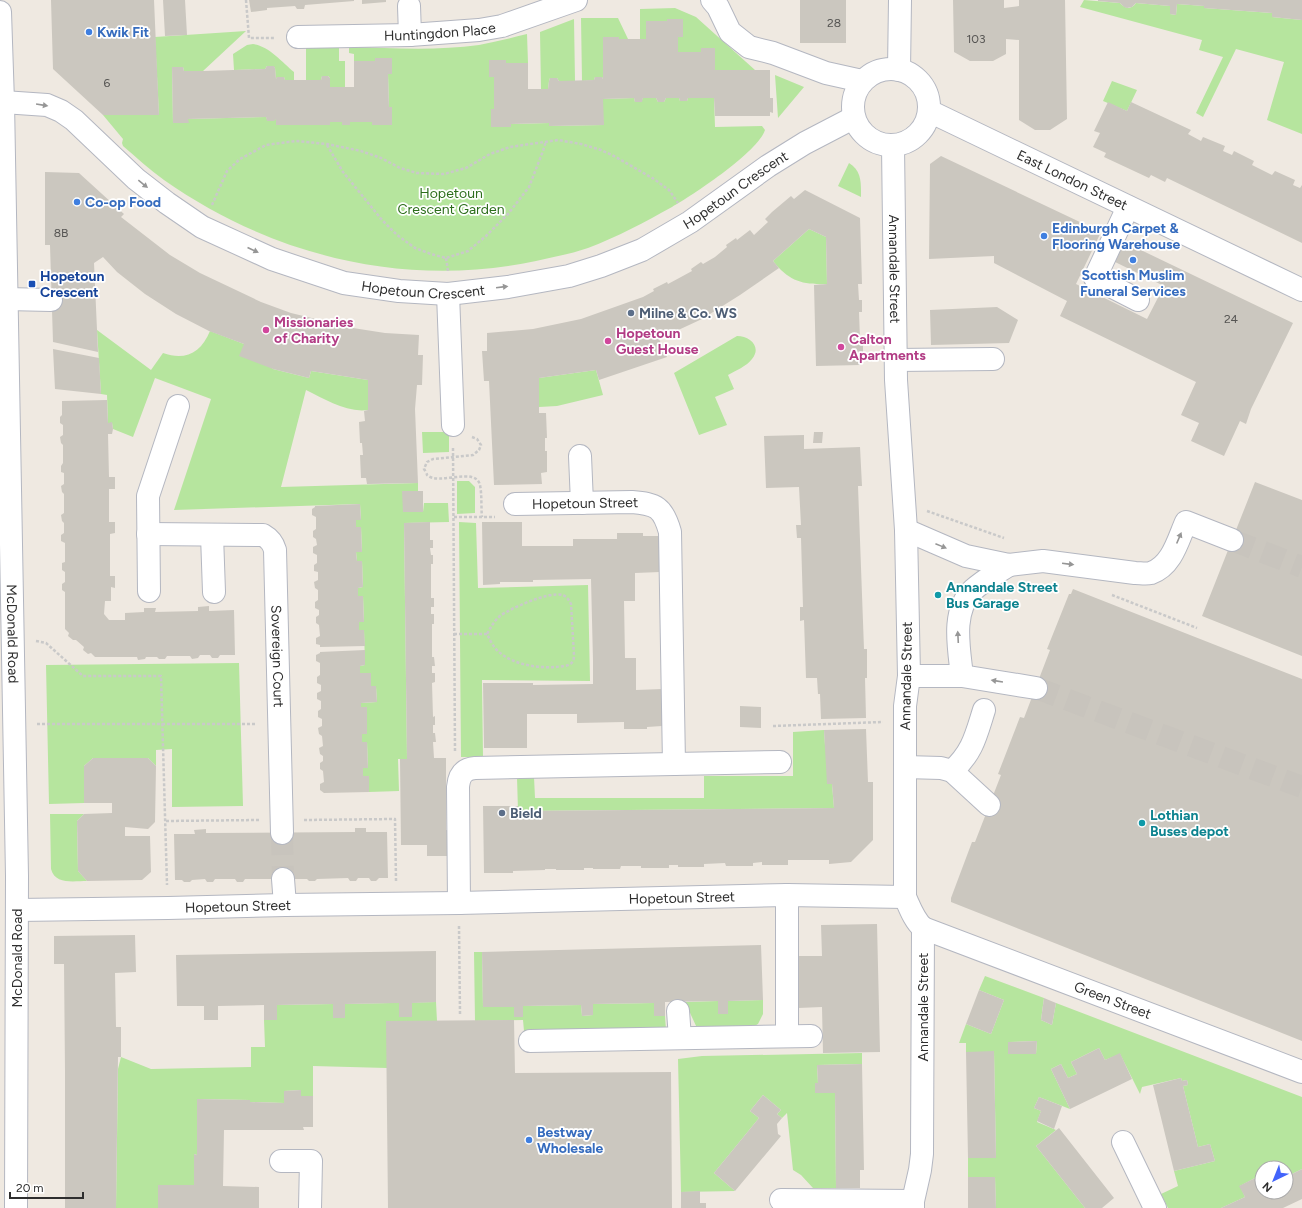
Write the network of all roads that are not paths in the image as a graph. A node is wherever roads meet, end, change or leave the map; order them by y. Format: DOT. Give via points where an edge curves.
graph roads {
  1 [pos="576,0"];
  2 [pos="712,0"];
  3 [pos="900,0"];
  4 [pos="409,6"];
  5 [pos="0,12"];
  6 [pos="410,35"];
  7 [pos="298,38"];
  8 [pos="899,70"];
  9 [pos="862,81"];
  10 [pos="3,102"];
  11 [pos="929,111"];
  12 [pos="853,118"];
  13 [pos="893,146"];
  14 [pos="1128,206"];
  15 [pos="1302,290"];
  16 [pos="448,294"];
  17 [pos="6,299"];
  18 [pos="51,300"];
  19 [pos="1138,300"];
  20 [pos="993,359"];
  21 [pos="896,360"];
  22 [pos="178,406"];
  23 [pos="453,431"];
  24 [pos="580,456"];
  25 [pos="582,503"];
  26 [pos="515,504"];
  27 [pos="906,530"];
  28 [pos="148,534"];
  29 [pos="212,535"];
  30 [pos="1232,540"];
  31 [pos="1010,565"];
  32 [pos="149,591"];
  33 [pos="214,592"];
  34 [pos="909,676"];
  35 [pos="962,676"];
  36 [pos="1036,688"];
  37 [pos="984,710"];
  38 [pos="780,762"];
  39 [pos="674,764"];
  40 [pos="905,767"];
  41 [pos="952,771"];
  42 [pos="989,805"];
  43 [pos="282,827"];
  44 [pos="9,876"];
  45 [pos="283,879"];
  46 [pos="787,895"];
  47 [pos="905,897"];
  48 [pos="459,903"];
  49 [pos="284,905"];
  50 [pos="17,910"];
  51 [pos="923,928"];
  52 [pos="678,1011"];
  53 [pos="787,1036"];
  54 [pos="812,1036"];
  55 [pos="680,1038"];
  56 [pos="530,1041"];
  57 [pos="1302,1072"];
  58 [pos="1123,1142"];
  59 [pos="281,1161"];
  60 [pos="8,1176"];
  61 [pos="781,1200"];
  62 [pos="913,1205"];
  63 [pos="16,1208"];
  64 [pos="310,1208"];
  65 [pos="1155,1208"];
  1 -- 6 [label="street, Huntingdon Place" via="502,26"];
  2 -- 9 [label="street" via="730,32 749,47 826,73"];
  3 -- 8 [label="street"];
  4 -- 6 [label="street"];
  5 -- 10 [label="street, McDonald Road"];
  6 -- 7 [label="street, Huntingdon Place"];
  8 -- 9 [label="street" via="890,68 877,71"];
  8 -- 11 [label="street" via="914,76 922,84 928,97"];
  9 -- 12 [label="street" via="854,95"];
  10 -- 16 [label="street, Hopetoun Crescent, one-way" via="47,105 61,111 86,130 136,179 167,203 202,227 272,259 344,283 399,291"];
  10 -- 17 [label="street, McDonald Road"];
  11 -- 13 [label="street" via="919,133 910,141"];
  11 -- 14 [label="street, East London Street"];
  12 -- 13 [label="street" via="868,138"];
  16 -- 12 [label="street, Hopetoun Crescent, one-way" via="569,276 642,250 690,222 768,166"];
  13 -- 21 [label="street, Annandale Street"];
  14 -- 15 [label="street, East London Street"];
  14 -- 19 [label="street" via="1095,278"];
  16 -- 23 [label="street"];
  17 -- 18 [label="street"];
  17 -- 44 [label="street, McDonald Road" via="14,724"];
  20 -- 21 [label="street"];
  21 -- 27 [label="street, Annandale Street"];
  22 -- 28 [label="street" via="148,496"];
  24 -- 25 [label="street"];
  25 -- 26 [label="street, Hopetoun Street"];
  25 -- 39 [label="street, Hopetoun Street" via="648,503 660,509 667,521 670,532"];
  27 -- 31 [label="street, one-way" via="966,556"];
  27 -- 34 [label="street, Annandale Street"];
  28 -- 29 [label="street, Sovereign Court"];
  28 -- 32 [label="street"];
  29 -- 33 [label="street"];
  29 -- 43 [label="street, Sovereign Court" via="263,535 274,545"];
  31 -- 30 [label="street, one-way" via="1043,561 1150,573 1163,566 1172,556 1186,522"];
  35 -- 31 [label="street, one-way" via="958,630 964,602 982,582"];
  34 -- 35 [label="street"];
  34 -- 40 [label="street, Annandale Street" via="905,706"];
  36 -- 35 [label="street, one-way"];
  37 -- 41 [label="street" via="973,745"];
  38 -- 39 [label="street"];
  39 -- 48 [label="street" via="468,768 462,772 458,787"];
  40 -- 41 [label="street" via="941,768"];
  40 -- 47 [label="street, Annandale Street"];
  41 -- 42 [label="street"];
  44 -- 50 [label="street, McDonald Road"];
  45 -- 49 [label="street"];
  46 -- 47 [label="street, Hopetoun Street"];
  46 -- 48 [label="street, Hopetoun Street"];
  46 -- 53 [label="street"];
  47 -- 51 [label="street, Annandale Street" via="918,924"];
  48 -- 49 [label="street, Hopetoun Street"];
  49 -- 50 [label="street, Hopetoun Street"];
  50 -- 60 [label="street, McDonald Road"];
  51 -- 57 [label="street, Green Street"];
  51 -- 62 [label="street, Annandale Street" via="922,1154"];
  52 -- 55 [label="street"];
  53 -- 54 [label="street"];
  53 -- 55 [label="street"];
  55 -- 56 [label="street"];
  58 -- 65 [label="street"];
  59 -- 64 [label="street" via="320,1162"];
  60 -- 63 [label="street, McDonald Road"];
  61 -- 62 [label="street, Annandale Street"];
}
